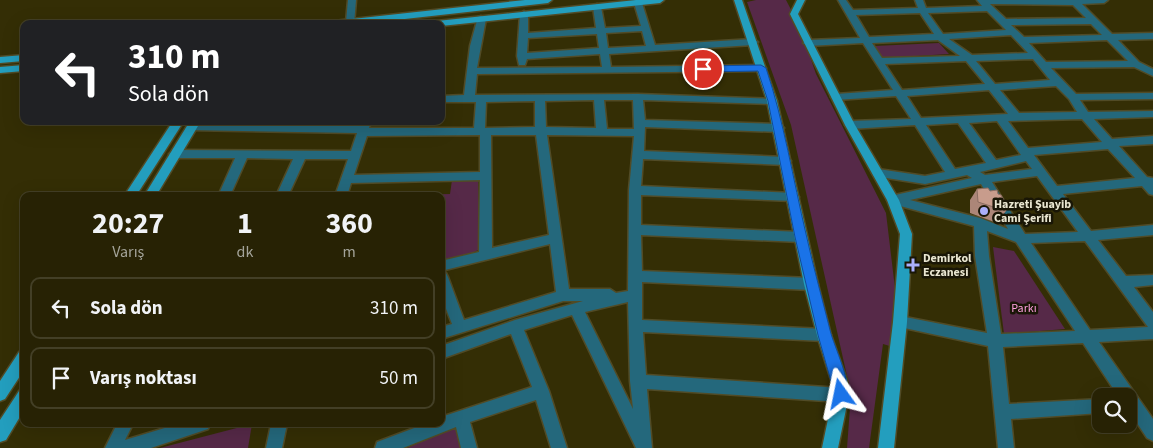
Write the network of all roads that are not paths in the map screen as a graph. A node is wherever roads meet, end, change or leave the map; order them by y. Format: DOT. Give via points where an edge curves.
graph roads {
  1 [pos="352,0"];
  2 [pos="548,0"];
  3 [pos="660,0"];
  4 [pos="738,0"];
  5 [pos="801,0"];
  6 [pos="842,0"];
  7 [pos="1104,0"];
  8 [pos="1076,2"];
  9 [pos="638,3"];
  10 [pos="984,3"];
  11 [pos="920,5"];
  12 [pos="597,7"];
  13 [pos="849,13"];
  14 [pos="524,14"];
  15 [pos="351,20"];
  16 [pos="369,20"];
  17 [pos="481,20"];
  18 [pos="1092,21"];
  19 [pos="1002,22"];
  20 [pos="445,23"];
  21 [pos="646,28"];
  22 [pos="601,31"];
  23 [pos="1012,32"];
  24 [pos="523,36"];
  25 [pos="1153,36"];
  26 [pos="940,37"];
  27 [pos="1109,38"];
  28 [pos="868,40"];
  29 [pos="1022,40"];
  30 [pos="752,42"];
  31 [pos="808,43"];
  32 [pos="651,48"];
  33 [pos="604,51"];
  34 [pos="522,56"];
  35 [pos="1035,56"];
  36 [pos="968,57"];
  37 [pos="20,58"];
  38 [pos="0,60"];
  39 [pos="880,61"];
  40 [pos="1136,64"];
  41 [pos="1042,65"];
  42 [pos="20,68"];
  43 [pos="761,68"];
  44 [pos="0,70"];
  45 [pos="521,70"];
  46 [pos="607,70"];
  47 [pos="472,71"];
  48 [pos="1153,72"];
  49 [pos="1058,84"];
  50 [pos="992,88"];
  51 [pos="902,94"];
  52 [pos="1153,96"];
  53 [pos="540,97"];
  54 [pos="599,97"];
  55 [pos="638,97"];
  56 [pos="836,97"];
  57 [pos="1073,97"];
  58 [pos="470,98"];
  59 [pos="481,98"];
  60 [pos="445,99"];
  61 [pos="772,101"];
  62 [pos="1153,114"];
  63 [pos="1085,116"];
  64 [pos="1016,117"];
  65 [pos="1000,118"];
  66 [pos="961,120"];
  67 [pos="920,123"];
  68 [pos="176,125"];
  69 [pos="193,125"];
  70 [pos="333,125"];
  71 [pos="850,125"];
  72 [pos="364,127"];
  73 [pos="416,127"];
  74 [pos="640,128"];
  75 [pos="779,128"];
  76 [pos="541,131"];
  77 [pos="482,132"];
  78 [pos="602,132"];
  79 [pos="1153,140"];
  80 [pos="1109,144"];
  81 [pos="176,154"];
  82 [pos="354,155"];
  83 [pos="638,155"];
  84 [pos="1027,155"];
  85 [pos="242,156"];
  86 [pos="300,156"];
  87 [pos="785,161"];
  88 [pos="993,164"];
  89 [pos="969,171"];
  90 [pos="1039,172"];
  91 [pos="878,173"];
  92 [pos="954,175"];
  93 [pos="486,176"];
  94 [pos="347,178"];
  95 [pos="984,179"];
  96 [pos="1148,181"];
  97 [pos="635,190"];
  98 [pos="1053,191"];
  99 [pos="1153,191"];
  100 [pos="133,192"];
  101 [pos="152,192"];
  102 [pos="226,192"];
  103 [pos="284,192"];
  104 [pos="342,192"];
  105 [pos="792,197"];
  106 [pos="893,200"];
  107 [pos="980,223"];
  108 [pos="636,230"];
  109 [pos="1153,230"];
  110 [pos="1086,236"];
  111 [pos="800,237"];
  112 [pos="555,238"];
  113 [pos="1021,239"];
  114 [pos="485,255"];
  115 [pos="445,265"];
  116 [pos="636,276"];
  117 [pos="1153,280"];
  118 [pos="1122,282"];
  119 [pos="812,284"];
  120 [pos="445,288"];
  121 [pos="563,295"];
  122 [pos="635,295"];
  123 [pos="576,308"];
  124 [pos="900,322"];
  125 [pos="1153,324"];
  126 [pos="515,326"];
  127 [pos="635,326"];
  128 [pos="460,327"];
  129 [pos="445,332"];
  130 [pos="1153,333"];
  131 [pos="824,335"];
  132 [pos="1088,336"];
  133 [pos="995,341"];
  134 [pos="445,352"];
  135 [pos="20,363"];
  136 [pos="638,381"];
  137 [pos="1121,388"];
  138 [pos="541,391"];
  139 [pos="0,394"];
  140 [pos="841,394"];
  141 [pos="20,402"];
  142 [pos="1092,407"];
  143 [pos="1002,412"];
  144 [pos="1137,412"];
  145 [pos="461,417"];
  146 [pos="445,423"];
  147 [pos="124,427"];
  148 [pos="192,427"];
  149 [pos="278,427"];
  150 [pos="436,427"];
  151 [pos="1153,433"];
  152 [pos="0,434"];
  153 [pos="113,448"];
  154 [pos="126,448"];
  155 [pos="274,448"];
  156 [pos="383,448"];
  157 [pos="468,448"];
  158 [pos="559,448"];
  159 [pos="830,448"];
  160 [pos="886,448"];
  161 [pos="1006,448"];
  1 -- 15 [label="street"];
  2 -- 16 [label="main road"];
  3 -- 9 [label="main road"];
  4 -- 30 [label="main road"];
  5 -- 31 [label="main road" via="794,14"];
  6 -- 13 [label="street"];
  7 -- 8 [label="street"];
  8 -- 10 [label="street"];
  8 -- 18 [label="street"];
  9 -- 12 [label="main road"];
  9 -- 21 [label="street"];
  10 -- 11 [label="street"];
  10 -- 19 [label="street"];
  11 -- 13 [label="street"];
  11 -- 26 [label="street"];
  12 -- 14 [label="main road"];
  12 -- 22 [label="street"];
  13 -- 28 [label="street"];
  14 -- 17 [label="main road"];
  14 -- 24 [label="street"];
  17 -- 20 [label="main road"];
  17 -- 47 [label="street"];
  18 -- 19 [label="street"];
  18 -- 27 [label="street"];
  19 -- 23 [label="street"];
  21 -- 22 [label="street"];
  21 -- 32 [label="street"];
  22 -- 24 [label="street"];
  22 -- 33 [label="street"];
  23 -- 26 [label="street"];
  23 -- 29 [label="street"];
  24 -- 34 [label="street"];
  25 -- 27 [label="street"];
  26 -- 28 [label="street"];
  26 -- 36 [label="street"];
  27 -- 29 [label="street"];
  27 -- 40 [label="street"];
  28 -- 31 [label="street"];
  28 -- 39 [label="street"];
  29 -- 35 [label="street"];
  30 -- 32 [label="street"];
  30 -- 43 [label="main road"];
  31 -- 56 [label="main road"];
  32 -- 33 [label="street"];
  33 -- 34 [label="street"];
  33 -- 46 [label="street"];
  34 -- 45 [label="street"];
  35 -- 36 [label="street"];
  35 -- 41 [label="street"];
  36 -- 39 [label="street"];
  36 -- 50 [label="street"];
  37 -- 38 [label="main road"];
  39 -- 51 [label="street"];
  40 -- 41 [label="street"];
  40 -- 48 [label="street"];
  41 -- 49 [label="street"];
  42 -- 44 [label="main road"];
  43 -- 46 [label="street"];
  43 -- 61 [label="main road"];
  45 -- 46 [label="street"];
  45 -- 47 [label="street"];
  47 -- 58 [label="street"];
  49 -- 50 [label="street"];
  49 -- 57 [label="street"];
  50 -- 51 [label="street"];
  50 -- 64 [label="street"];
  51 -- 56 [label="street"];
  51 -- 67 [label="street"];
  52 -- 57 [label="street"];
  53 -- 54 [label="street"];
  53 -- 59 [label="street"];
  53 -- 76 [label="street"];
  54 -- 55 [label="street"];
  54 -- 78 [label="street"];
  55 -- 61 [label="street"];
  55 -- 74 [label="street"];
  56 -- 71 [label="main road"];
  57 -- 63 [label="street"];
  58 -- 59 [label="street"];
  58 -- 60 [label="street"];
  59 -- 77 [label="street"];
  61 -- 75 [label="main road"];
  62 -- 63 [label="street"];
  63 -- 64 [label="street"];
  63 -- 80 [label="street"];
  64 -- 65 [label="street"];
  65 -- 66 [label="street"];
  65 -- 84 [label="street"];
  66 -- 67 [label="street"];
  66 -- 88 [label="street"];
  67 -- 71 [label="street"];
  67 -- 92 [label="street"];
  68 -- 100 [label="main road"];
  69 -- 81 [label="main road"];
  70 -- 72 [label="street"];
  71 -- 91 [label="main road"];
  72 -- 73 [label="street"];
  72 -- 82 [label="street"];
  73 -- 77 [label="street"];
  74 -- 75 [label="street"];
  74 -- 78 [label="street"];
  74 -- 83 [label="street"];
  75 -- 87 [label="main road"];
  76 -- 77 [label="street"];
  76 -- 78 [label="street"];
  76 -- 112 [label="street"];
  77 -- 93 [label="street"];
  79 -- 80 [label="street"];
  80 -- 84 [label="street"];
  80 -- 96 [label="street"];
  81 -- 85 [label="street"];
  81 -- 101 [label="main road"];
  82 -- 86 [label="street"];
  82 -- 94 [label="street"];
  83 -- 87 [label="street"];
  83 -- 97 [label="street"];
  84 -- 88 [label="street"];
  84 -- 90 [label="street"];
  85 -- 86 [label="street"];
  85 -- 102 [label="street"];
  86 -- 103 [label="street"];
  87 -- 105 [label="main road"];
  88 -- 89 [label="street"];
  89 -- 92 [label="street"];
  89 -- 95 [label="street"];
  90 -- 95 [label="street"];
  90 -- 98 [label="street"];
  91 -- 92 [label="street" via="925,180"];
  91 -- 106 [label="main road"];
  93 -- 94 [label="street"];
  93 -- 114 [label="street"];
  94 -- 104 [label="street"];
  95 -- 106 [label="street"];
  95 -- 113 [label="street"];
  96 -- 98 [label="street"];
  96 -- 99 [label="street"];
  97 -- 105 [label="street"];
  97 -- 108 [label="street"];
  98 -- 110 [label="street"];
  105 -- 111 [label="main road"];
  106 -- 107 [label="street"];
  106 -- 124 [label="main road" via="906,234"];
  107 -- 113 [label="street"];
  107 -- 133 [label="street"];
  108 -- 111 [label="street"];
  108 -- 116 [label="street"];
  109 -- 110 [label="street"];
  110 -- 113 [label="street"];
  110 -- 118 [label="street"];
  111 -- 119 [label="main road"];
  112 -- 114 [label="street"];
  112 -- 121 [label="street"];
  113 -- 132 [label="street"];
  114 -- 115 [label="street"];
  116 -- 119 [label="street"];
  116 -- 122 [label="street"];
  117 -- 118 [label="street"];
  118 -- 125 [label="street"];
  119 -- 131 [label="main road"];
  120 -- 128 [label="street"];
  121 -- 122 [label="street"];
  121 -- 128 [label="street"];
  122 -- 123 [label="street"];
  122 -- 127 [label="street"];
  123 -- 126 [label="street"];
  123 -- 136 [label="street" via="644,448"];
  124 -- 133 [label="street"];
  124 -- 160 [label="main road"];
  126 -- 134 [label="street"];
  126 -- 138 [label="street"];
  127 -- 131 [label="street"];
  127 -- 136 [label="street"];
  128 -- 129 [label="street"];
  130 -- 132 [label="street"];
  131 -- 140 [label="main road"];
  132 -- 133 [label="street"];
  132 -- 137 [label="street"];
  133 -- 143 [label="street"];
  135 -- 139 [label="main road"];
  136 -- 140 [label="street"];
  138 -- 145 [label="street"];
  138 -- 158 [label="street"];
  140 -- 159 [label="main road"];
  141 -- 152 [label="main road"];
  142 -- 143 [label="street"];
  143 -- 161 [label="street"];
  144 -- 151 [label="street"];
  145 -- 146 [label="street"];
  145 -- 157 [label="street"];
  147 -- 153 [label="street"];
  148 -- 154 [label="street"];
  149 -- 155 [label="street"];
  150 -- 156 [label="street"];
}
